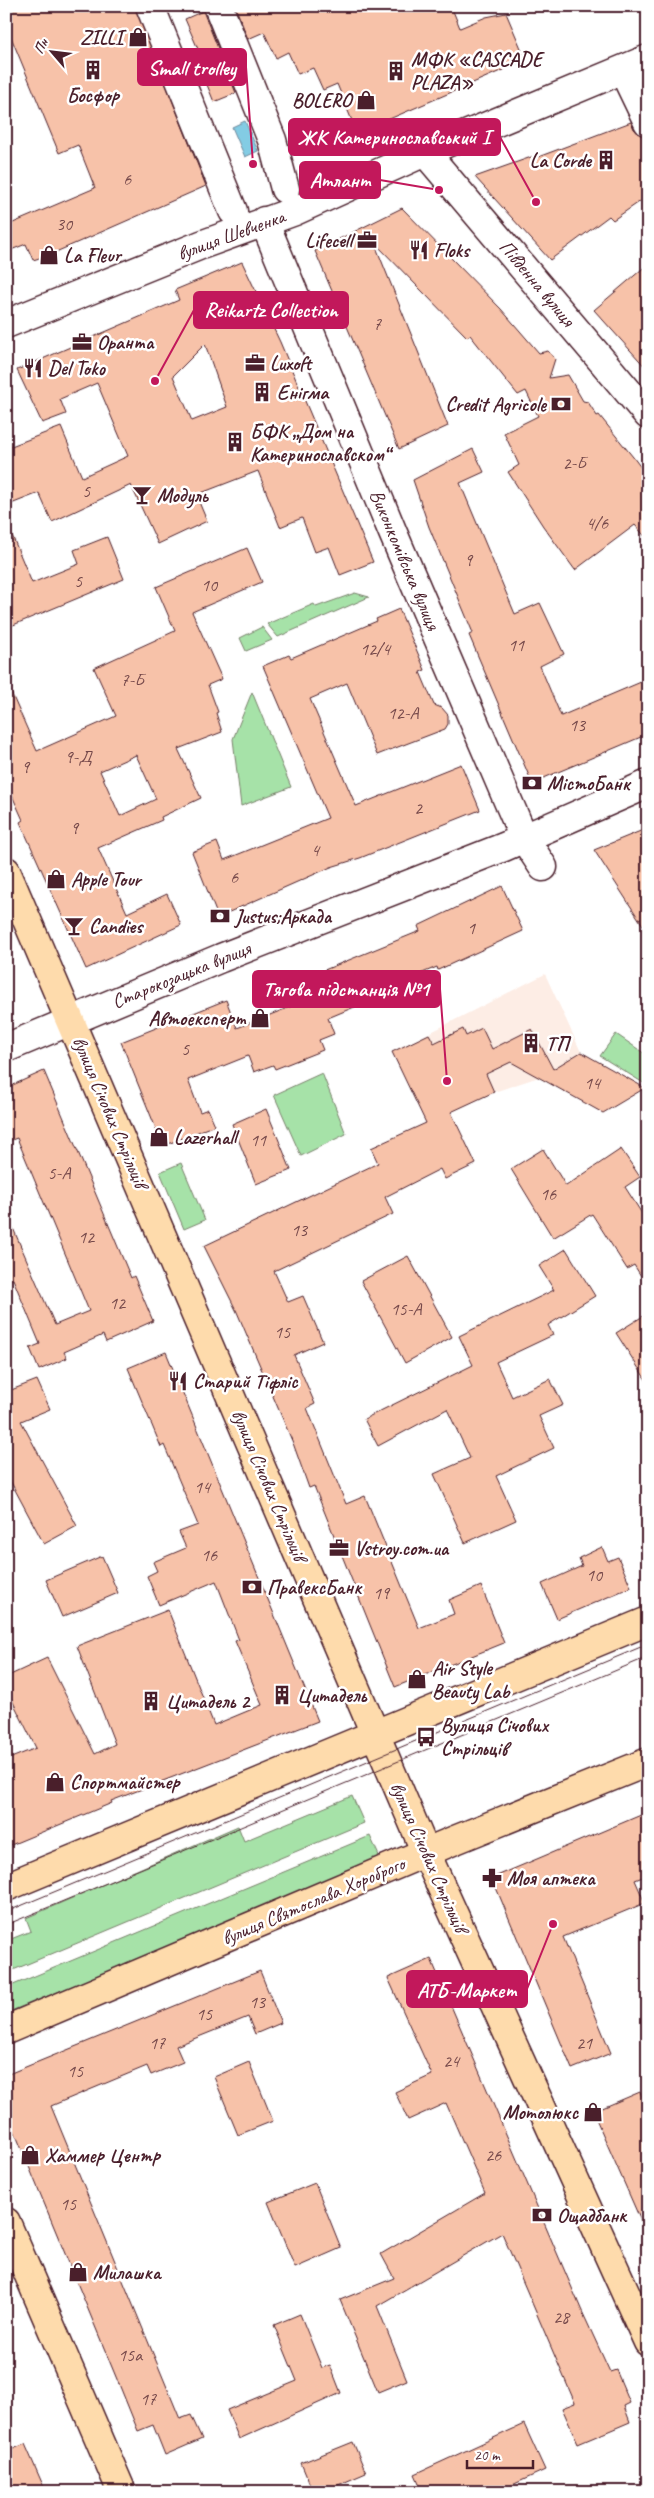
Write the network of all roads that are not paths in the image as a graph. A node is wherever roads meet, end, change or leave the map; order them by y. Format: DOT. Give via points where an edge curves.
graph roads {
  1 [pos="150,6"];
  2 [pos="218,6"];
  3 [pos="648,59"];
  4 [pos="623,70"];
  5 [pos="648,122"];
  6 [pos="425,152"];
  7 [pos="285,190"];
  8 [pos="233,211"];
  9 [pos="264,221"];
  10 [pos="6,324"];
  11 [pos="648,415"];
  12 [pos="648,784"];
  13 [pos="524,838"];
  14 [pos="543,867"];
  15 [pos="6,871"];
  16 [pos="71,1020"];
  17 [pos="6,1048"];
  18 [pos="648,1620"];
  19 [pos="376,1732"];
  20 [pos="648,1762"];
  21 [pos="426,1852"];
  22 [pos="6,1887"];
  23 [pos="6,2030"];
  24 [pos="6,2222"];
  25 [pos="648,2342"];
  26 [pos="122,2492"];
  1 -- 8 [label="street"];
  2 -- 7 [label="street" via="272,140"];
  3 -- 4 [label="street, вулиця Шевченка"];
  4 -- 5 [label="street"];
  4 -- 6 [label="street, вулиця Шевченка"];
  6 -- 9 [label="street, вулиця Шевченка" via="295,211"];
  6 -- 11 [label="street, Південна вулиця"];
  9 -- 10 [label="street, вулиця Шевченка"];
  9 -- 13 [label="street, Виконкомівська вулиця"];
  12 -- 13 [label="street, Старокозацька вулиця"];
  13 -- 14 [label="street, Виконкомівська вулиця"];
  13 -- 16 [label="street, Старокозацька вулиця"];
  15 -- 16 [label="main road, вулиця Січових Стрільців"];
  16 -- 17 [label="street, Старокозацька вулиця"];
  16 -- 19 [label="main road, вулиця Січових Стрільців"];
  18 -- 19 [label="main road"];
  19 -- 21 [label="main road, вулиця Січових Стрільців"];
  19 -- 22 [label="main road"];
  20 -- 21 [label="main road, вулиця Святослава Хороброго"];
  21 -- 23 [label="main road, вулиця Святослава Хороброго"];
  21 -- 25 [label="main road, вулиця Січових Стрільців"];
  24 -- 26 [label="main road"];
}
